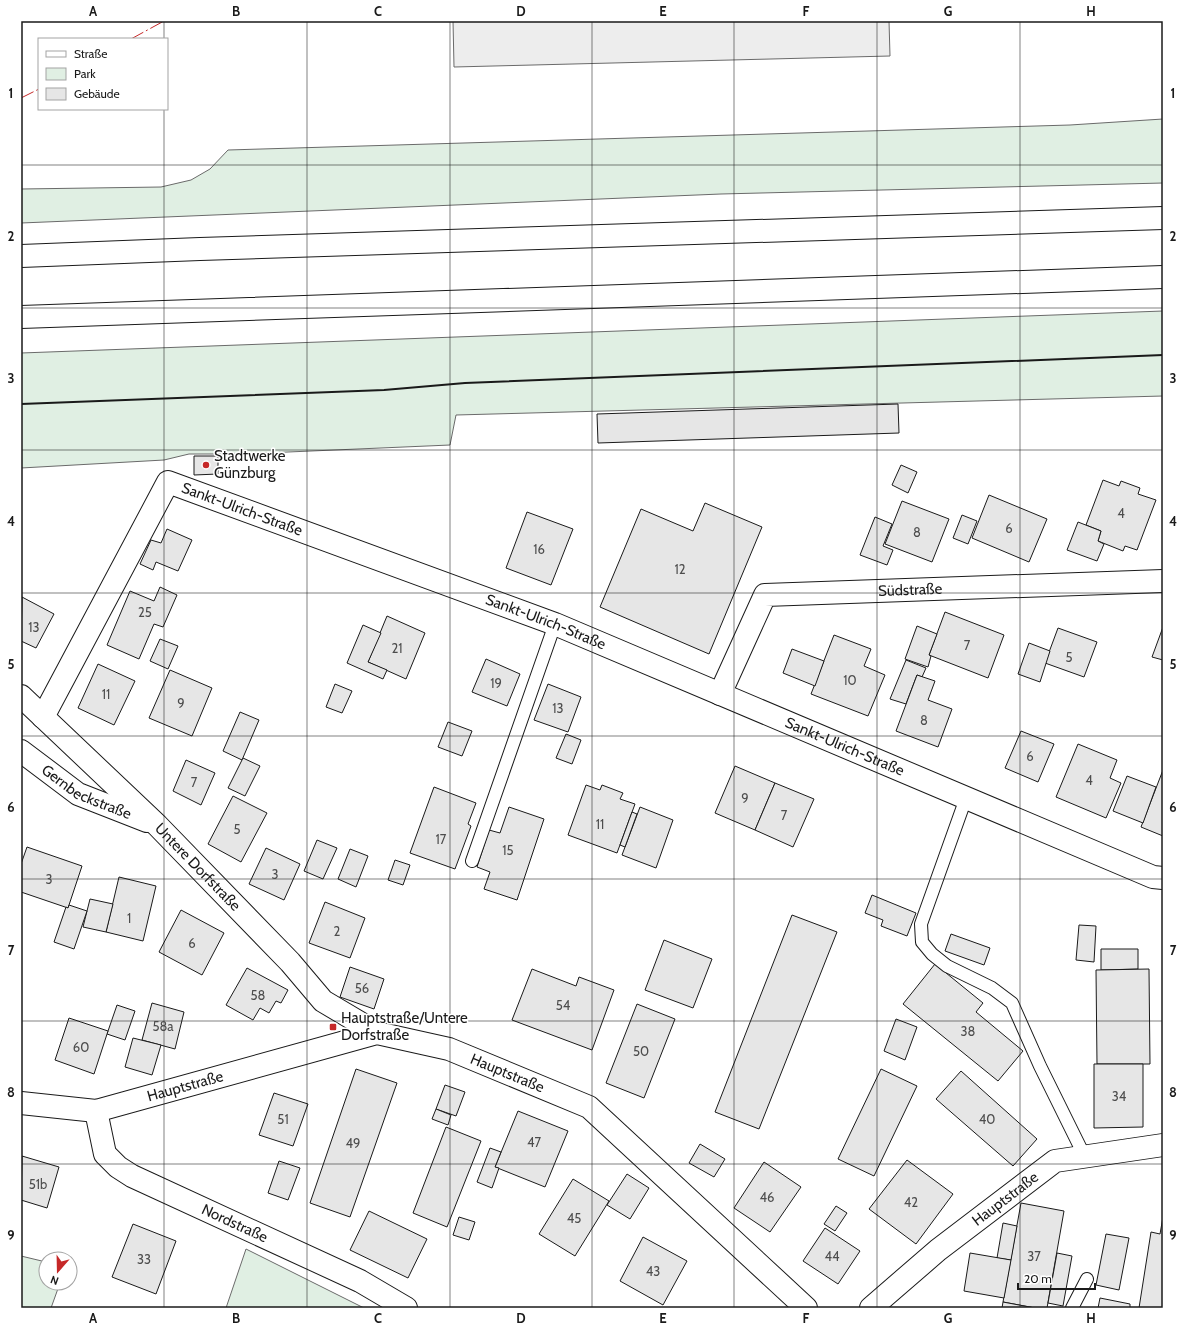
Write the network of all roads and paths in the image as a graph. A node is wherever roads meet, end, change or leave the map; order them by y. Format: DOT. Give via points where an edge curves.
graph roads {
  1 [pos="1163,218"];
  2 [pos="21,256"];
  3 [pos="1163,277"];
  4 [pos="21,317"];
  5 [pos="1163,581"];
  6 [pos="556,624"];
  7 [pos="720,694"];
  8 [pos="21,696"];
  9 [pos="43,717"];
  10 [pos="21,751"];
  11 [pos="966,798"];
  12 [pos="157,825"];
  13 [pos="472,861"];
  14 [pos="1163,878"];
  15 [pos="378,1032"];
  16 [pos="21,1103"];
  17 [pos="96,1112"];
  18 [pos="1163,1145"];
  19 [pos="1085,1157"];
  20 [pos="1087,1279"];
  21 [pos="406,1308"];
  22 [pos="806,1308"];
  23 [pos="872,1308"];
  24 [pos="1072,1308"];
  1 -- 2 [label="main road"];
  3 -- 4 [label="main road"];
  5 -- 7 [label="main road, Südstraße" via="765,595"];
  6 -- 7 [label="main road, Sankt-Ulrich-Straße"];
  6 -- 9 [label="main road, Sankt-Ulrich-Straße" via="168,482"];
  6 -- 13 [label="lane"];
  7 -- 11 [label="main road, Sankt-Ulrich-Straße"];
  8 -- 9 [label="main road, Untere Dorfstraße"];
  9 -- 12 [label="main road, Untere Dorfstraße"];
  10 -- 12 [label="main road, Gernbeckstraße" via="78,794"];
  11 -- 14 [label="main road, Sankt-Ulrich-Straße" via="1153,877"];
  11 -- 19 [label="lane" via="921,924 922,942 947,966 992,988 1012,1003"];
  12 -- 15 [label="main road, Untere Dorfstraße" via="290,962 323,1001"];
  15 -- 17 [label="main road, Hauptstraße"];
  15 -- 22 [label="main road, Hauptstraße" via="449,1049 590,1107"];
  16 -- 17 [label="main road, Hauptstraße"];
  17 -- 21 [label="main road, Nordstraße" via="105,1154 118,1168 360,1282"];
  18 -- 19 [label="main road, Hauptstraße"];
  19 -- 23 [label="main road, Hauptstraße" via="1055,1161 938,1250"];
  20 -- 24 [label="lane"];
}
